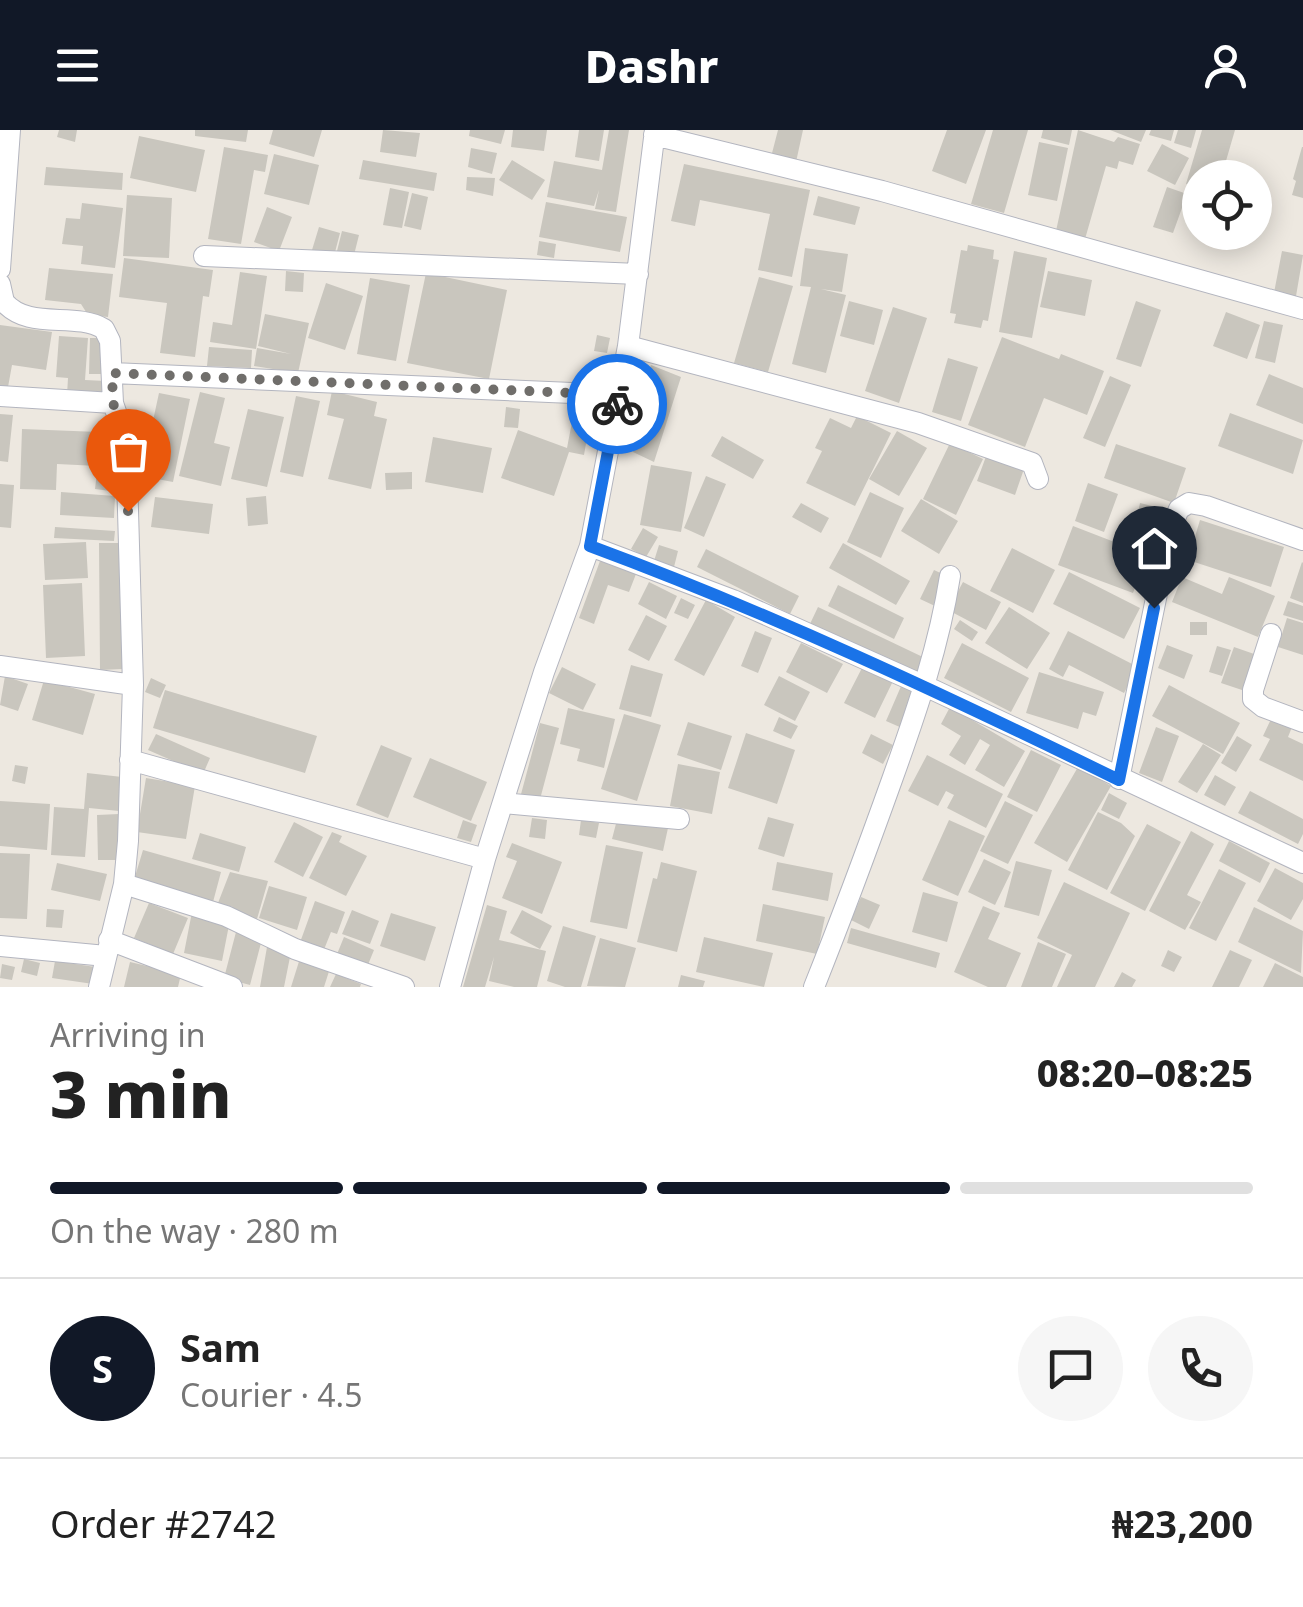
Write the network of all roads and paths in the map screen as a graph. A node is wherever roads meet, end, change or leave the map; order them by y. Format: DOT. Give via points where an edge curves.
graph roads {
  1 [pos="10,130"];
  2 [pos="654,133"];
  3 [pos="1,232"];
  4 [pos="204,256"];
  5 [pos="0,269"];
  6 [pos="638,274"];
  7 [pos="0,284"];
  8 [pos="1303,309"];
  9 [pos="628,346"];
  10 [pos="112,373"];
  11 [pos="619,395"];
  12 [pos="0,396"];
  13 [pos="113,403"];
  14 [pos="1038,479"];
  15 [pos="1302,536"];
  16 [pos="590,546"];
  17 [pos="950,576"];
  18 [pos="1271,634"];
  19 [pos="0,666"];
  20 [pos="133,685"];
  21 [pos="925,686"];
  22 [pos="1303,722"];
  23 [pos="130,760"];
  24 [pos="1119,780"];
  25 [pos="502,803"];
  26 [pos="679,819"];
  27 [pos="484,858"];
  28 [pos="1303,863"];
  29 [pos="124,884"];
  30 [pos="0,946"];
  31 [pos="108,948"];
  32 [pos="99,987"];
  33 [pos="232,987"];
  34 [pos="404,987"];
  35 [pos="450,987"];
  36 [pos="814,987"];
  1 -- 3 [label="street"];
  2 -- 6 [label="street"];
  2 -- 8 [label="street"];
  3 -- 5 [label="street"];
  4 -- 6 [label="street"];
  6 -- 9 [label="street"];
  7 -- 10 [label="street" via="4,302 22,315 104,329"];
  9 -- 11 [label="street"];
  9 -- 14 [label="street" via="918,422 1032,464"];
  10 -- 11 [label="street"];
  10 -- 13 [label="street"];
  11 -- 16 [label="street"];
  12 -- 13 [label="street"];
  13 -- 20 [label="street" via="126,441"];
  15 -- 24 [label="street" via="1190,502 1179,509"];
  16 -- 21 [label="street" via="733,600"];
  16 -- 25 [label="street"];
  17 -- 21 [label="street"];
  18 -- 22 [label="street" via="1253,699"];
  19 -- 20 [label="street"];
  20 -- 23 [label="street"];
  21 -- 24 [label="street"];
  21 -- 36 [label="street"];
  23 -- 27 [label="street"];
  23 -- 29 [label="street"];
  24 -- 28 [label="street"];
  25 -- 26 [label="street"];
  25 -- 27 [label="street"];
  27 -- 35 [label="street"];
  29 -- 31 [label="street"];
  29 -- 34 [label="street" via="226,916 295,949"];
  30 -- 31 [label="street"];
  31 -- 32 [label="street"];
  31 -- 33 [label="street"];
}
